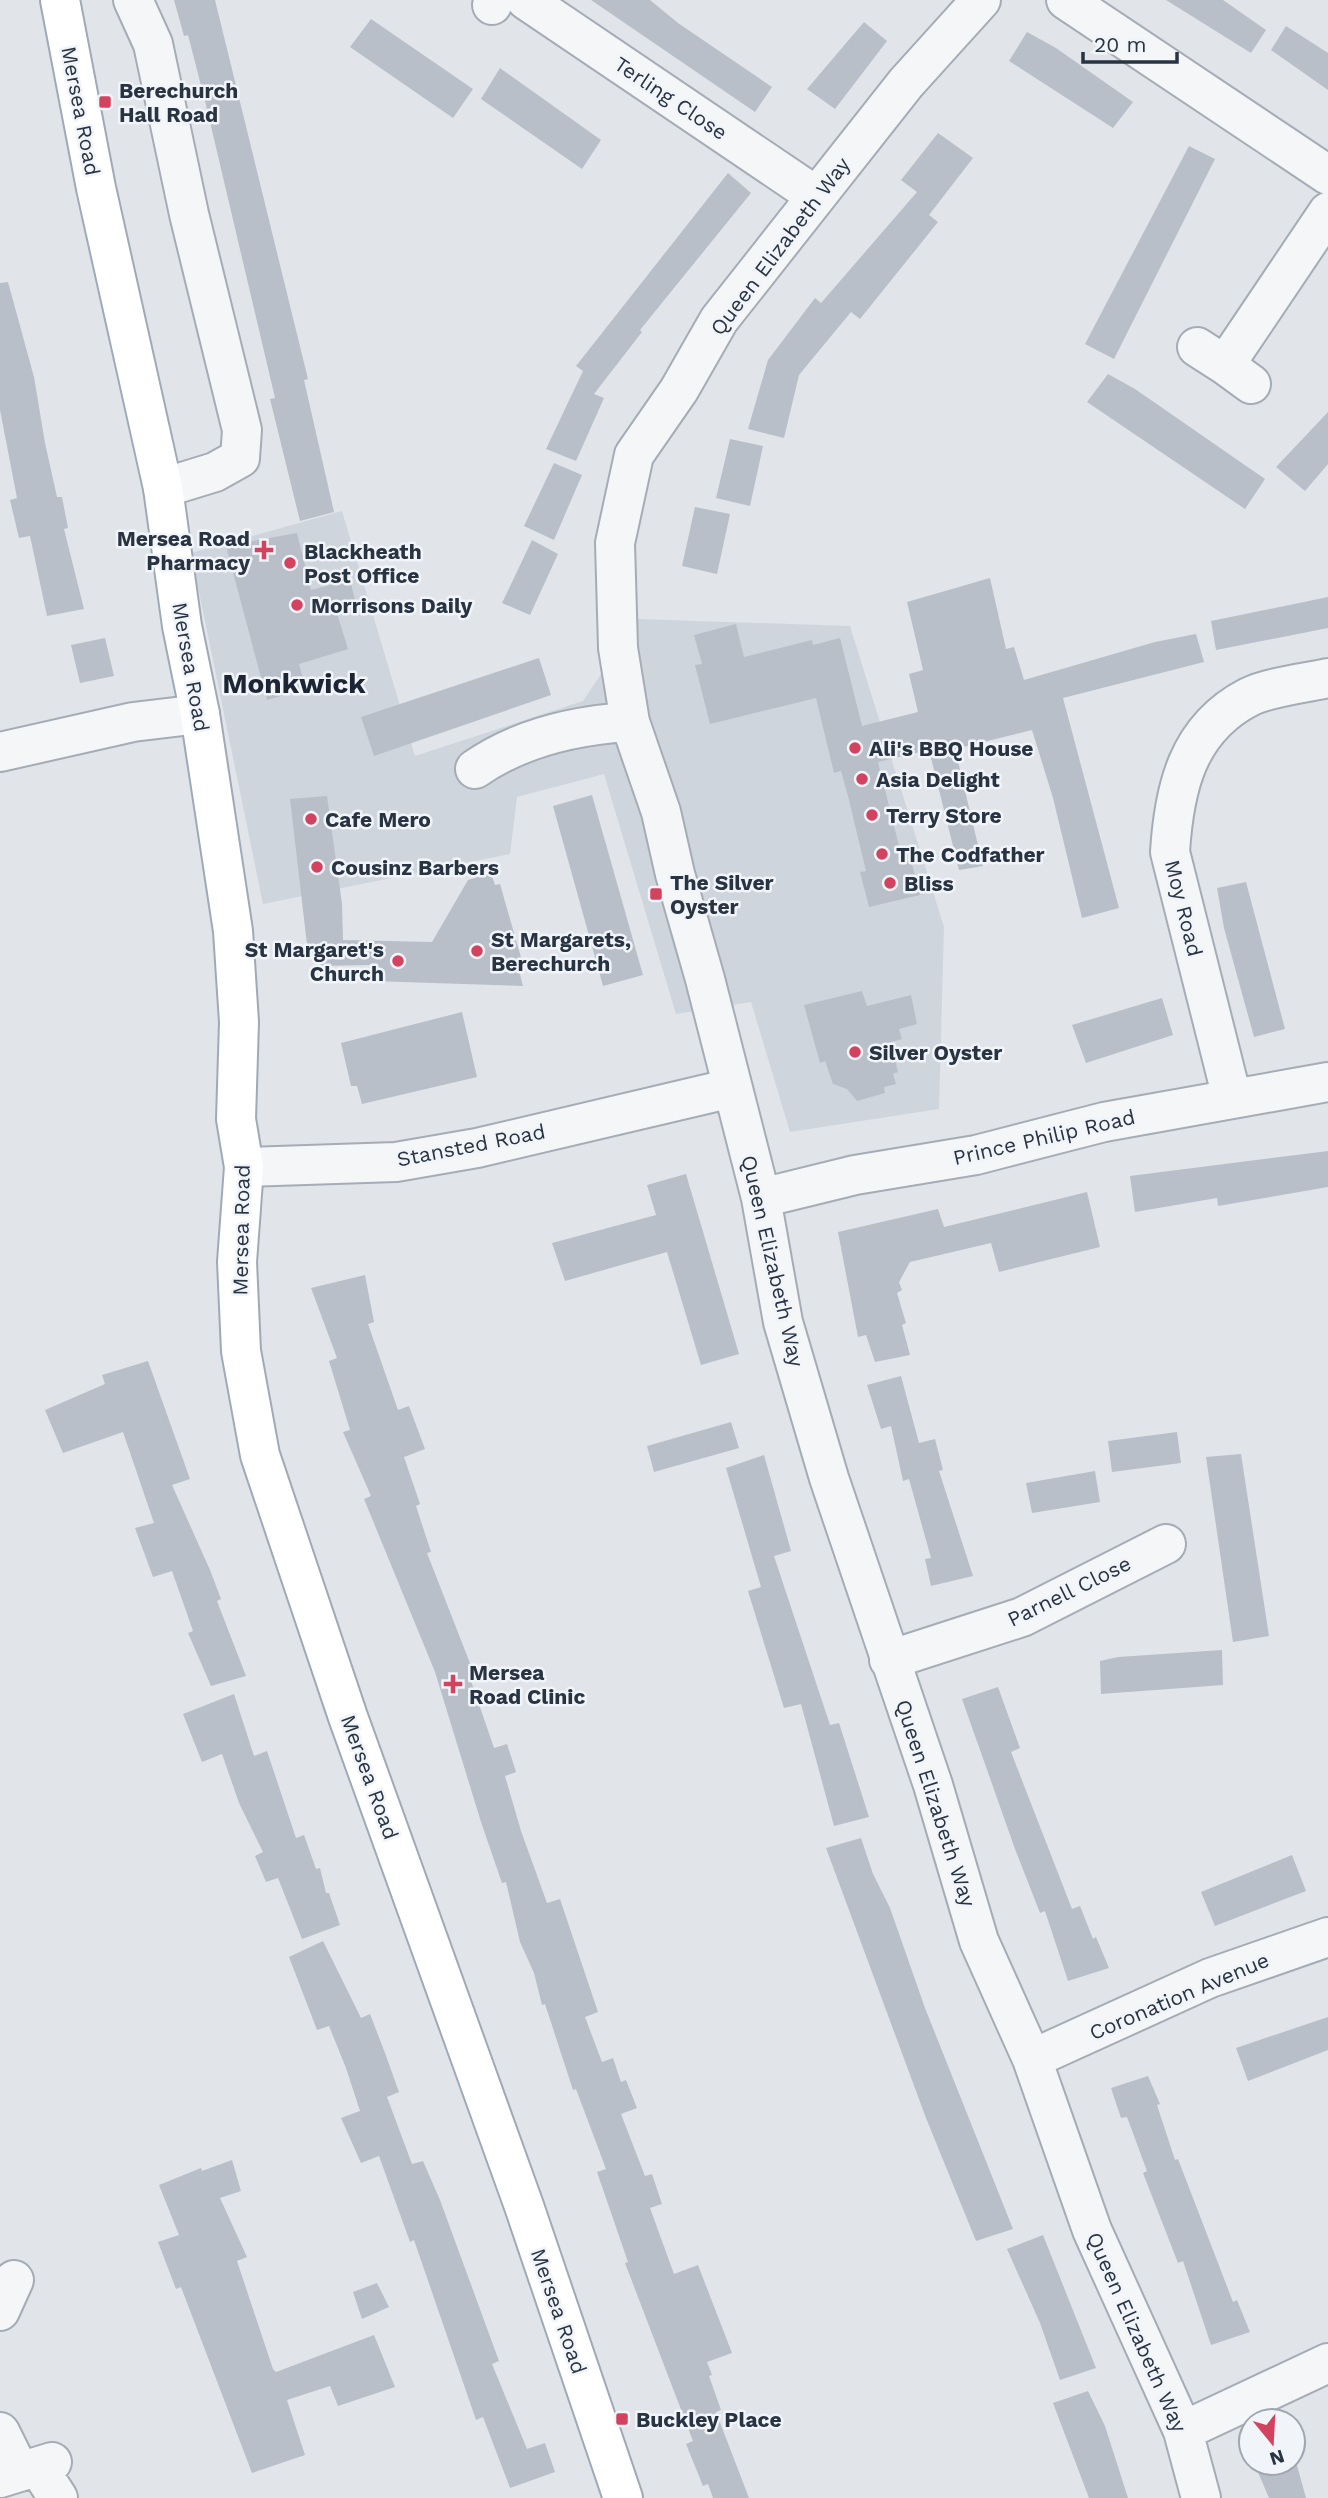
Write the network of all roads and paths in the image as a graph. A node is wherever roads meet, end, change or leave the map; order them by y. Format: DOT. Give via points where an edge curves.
graph roads {
  1 [pos="132,0"];
  2 [pos="981,0"];
  3 [pos="1066,0"];
  4 [pos="67,1"];
  5 [pos="504,2"];
  6 [pos="1328,175"];
  7 [pos="816,196"];
  8 [pos="1328,212"];
  9 [pos="1224,365"];
  10 [pos="163,488"];
  11 [pos="1328,678"];
  12 [pos="200,714"];
  13 [pos="630,722"];
  14 [pos="0,752"];
  15 [pos="475,769"];
  16 [pos="1328,1082"];
  17 [pos="732,1088"];
  18 [pos="1232,1098"];
  19 [pos="244,1167"];
  20 [pos="761,1198"];
  21 [pos="1166,1544"];
  22 [pos="889,1660"];
  23 [pos="1328,1937"];
  24 [pos="1031,2059"];
  25 [pos="1328,2363"];
  26 [pos="1183,2431"];
  27 [pos="0,2432"];
  28 [pos="34,2475"];
  29 [pos="622,2498"];
  30 [pos="1201,2498"];
  1 -- 10 [label="street" via="153,44 242,430 240,458 215,472"];
  2 -- 7 [label="street, Queen Elizabeth Way" via="906,83"];
  3 -- 6 [label="street"];
  4 -- 10 [label="main road, Mersea Road" via="96,188"];
  5 -- 7 [label="street, Terling Close"];
  7 -- 13 [label="street, Queen Elizabeth Way" via="719,320 634,455 615,543 618,648"];
  8 -- 9 [label="street"];
  10 -- 12 [label="main road, Mersea Road" via="182,626"];
  11 -- 18 [label="street, Moy Road" via="1250,697 1207,730 1185,765 1173,811 1170,852"];
  12 -- 14 [label="street" via="133,722"];
  12 -- 19 [label="main road, Mersea Road" via="233,931 239,1023 236,1119"];
  13 -- 15 [label="street" via="590,724 548,736 508,749"];
  13 -- 17 [label="street, Queen Elizabeth Way" via="661,812"];
  16 -- 18 [label="street, Prince Philip Road"];
  17 -- 19 [label="street, Stansted Road" via="477,1148 396,1161"];
  17 -- 20 [label="street, Queen Elizabeth Way"];
  18 -- 20 [label="street, Prince Philip Road"];
  19 -- 29 [label="main road, Mersea Road" via="237,1262 240,1338 260,1455"];
  20 -- 22 [label="street, Queen Elizabeth Way" via="783,1322"];
  21 -- 22 [label="street, Parnell Close" via="1022,1617"];
  22 -- 24 [label="street, Queen Elizabeth Way" via="933,1785 979,1941"];
  23 -- 24 [label="street, Coronation Avenue" via="1210,1978"];
  24 -- 26 [label="street, Queen Elizabeth Way" via="1092,2230"];
  25 -- 26 [label="street"];
  26 -- 30 [label="street, Queen Elizabeth Way"];
  27 -- 28 [label="street"];
}
